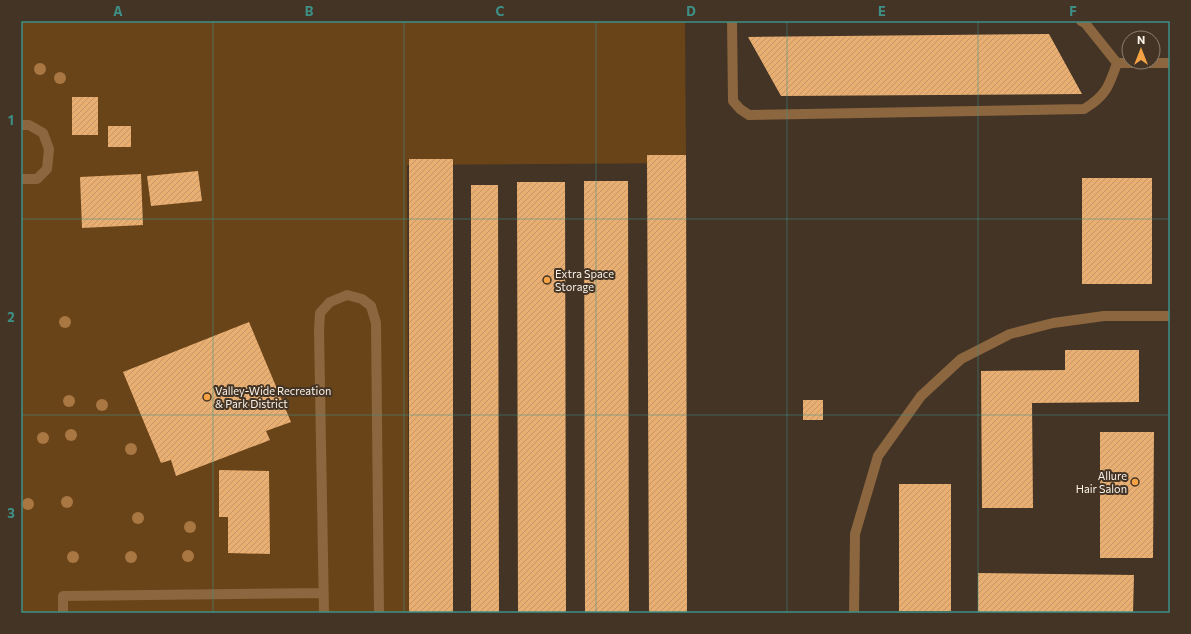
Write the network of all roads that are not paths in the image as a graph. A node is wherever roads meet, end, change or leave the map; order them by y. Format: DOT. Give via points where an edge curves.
graph roads {
  1 [pos="732,21"];
  2 [pos="1081,21"];
  3 [pos="1117,63"];
  4 [pos="1170,63"];
  5 [pos="21,125"];
  6 [pos="21,179"];
  7 [pos="1170,316"];
  8 [pos="323,593"];
  9 [pos="63,613"];
  10 [pos="324,613"];
  11 [pos="379,613"];
  12 [pos="854,613"];
  1 -- 3 [label="lane" via="733,101 749,115 1084,108 1096,102 1110,85"];
  2 -- 3 [label="lane"];
  3 -- 4 [label="lane"];
  5 -- 6 [label="lane" via="29,125 43,133 49,149 47,169 36,179"];
  7 -- 12 [label="lane" via="1104,316 1053,323 1010,334 961,359 921,396 878,456 855,534"];
  8 -- 9 [label="lane" via="63,596"];
  8 -- 10 [label="lane"];
  8 -- 11 [label="lane" via="320,312 330,302 347,295 362,299 371,306 376,323"];
}
